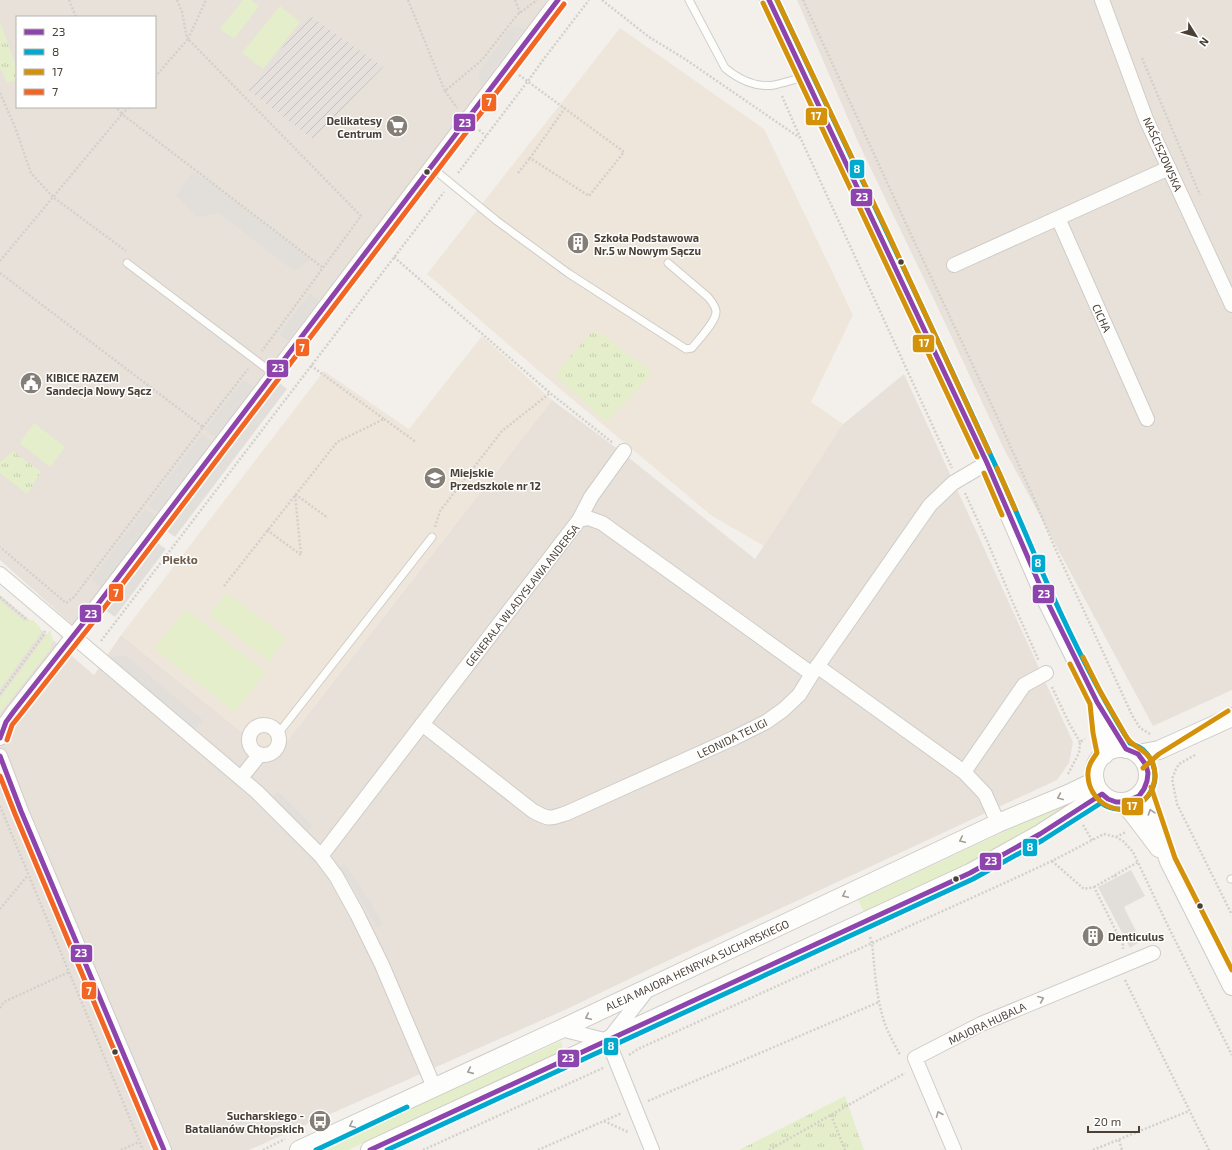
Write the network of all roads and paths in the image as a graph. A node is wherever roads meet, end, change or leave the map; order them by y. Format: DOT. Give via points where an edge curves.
graph roads {
  1 [pos="69,0"];
  2 [pos="177,0"];
  3 [pos="206,0"];
  4 [pos="408,0"];
  5 [pos="515,0"];
  6 [pos="537,0"];
  7 [pos="558,0"];
  8 [pos="589,0"];
  9 [pos="602,0"];
  10 [pos="689,0"];
  11 [pos="769,0"];
  12 [pos="804,0"];
  13 [pos="1102,0"];
  14 [pos="520,13"];
  15 [pos="76,16"];
  16 [pos="188,39"];
  17 [pos="1140,54"];
  18 [pos="508,66"];
  19 [pos="156,75"];
  20 [pos="806,76"];
  21 [pos="528,81"];
  22 [pos="778,84"];
  23 [pos="0,93"];
  24 [pos="117,108"];
  25 [pos="128,108"];
  26 [pos="565,108"];
  27 [pos="122,114"];
  28 [pos="801,139"];
  29 [pos="530,158"];
  30 [pos="431,167"];
  31 [pos="1169,168"];
  32 [pos="518,173"];
  33 [pos="450,183"];
  34 [pos="53,197"];
  35 [pos="1203,201"];
  36 [pos="1058,218"];
  37 [pos="394,256"];
  38 [pos="0,260"];
  39 [pos="126,263"];
  40 [pos="668,263"];
  41 [pos="954,265"];
  42 [pos="322,267"];
  43 [pos="0,273"];
  44 [pos="1232,305"];
  45 [pos="255,360"];
  46 [pos="310,365"];
  47 [pos="274,374"];
  48 [pos="550,393"];
  49 [pos="384,419"];
  50 [pos="1147,419"];
  51 [pos="203,427"];
  52 [pos="416,442"];
  53 [pos="624,451"];
  54 [pos="987,463"];
  55 [pos="959,480"];
  56 [pos="295,494"];
  57 [pos="328,518"];
  58 [pos="579,520"];
  59 [pos="267,530"];
  60 [pos="432,537"];
  61 [pos="0,547"];
  62 [pos="0,574"];
  63 [pos="224,586"];
  64 [pos="0,597"];
  65 [pos="34,617"];
  66 [pos="45,628"];
  67 [pos="73,636"];
  68 [pos="93,652"];
  69 [pos="814,670"];
  70 [pos="1046,673"];
  71 [pos="0,694"];
  72 [pos="1097,702"];
  73 [pos="1132,715"];
  74 [pos="1231,719"];
  75 [pos="422,724"];
  76 [pos="277,735"];
  77 [pos="0,738"];
  78 [pos="1080,742"];
  79 [pos="1132,752"];
  80 [pos="1199,752"];
  81 [pos="260,754"];
  82 [pos="1104,755"];
  83 [pos="0,756"];
  84 [pos="964,772"];
  85 [pos="241,778"];
  86 [pos="1146,781"];
  87 [pos="1098,788"];
  88 [pos="1124,802"];
  89 [pos="0,806"];
  90 [pos="998,823"];
  91 [pos="321,856"];
  92 [pos="1052,861"];
  93 [pos="1169,861"];
  94 [pos="1138,862"];
  95 [pos="28,875"];
  96 [pos="1115,875"];
  97 [pos="1116,879"];
  98 [pos="1094,887"];
  99 [pos="0,909"];
  100 [pos="1232,915"];
  101 [pos="865,922"];
  102 [pos="872,943"];
  103 [pos="1124,952"];
  104 [pos="1153,953"];
  105 [pos="1119,967"];
  106 [pos="69,972"];
  107 [pos="1232,986"];
  108 [pos="648,988"];
  109 [pos="880,1002"];
  110 [pos="0,1008"];
  111 [pos="561,1029"];
  112 [pos="608,1041"];
  113 [pos="906,1049"];
  114 [pos="898,1052"];
  115 [pos="1232,1055"];
  116 [pos="901,1059"];
  117 [pos="616,1062"];
  118 [pos="908,1072"];
  119 [pos="434,1087"];
  120 [pos="635,1107"];
  121 [pos="1189,1111"];
  122 [pos="831,1114"];
  123 [pos="603,1121"];
  124 [pos="629,1133"];
  125 [pos="1118,1140"];
  126 [pos="139,1142"];
  127 [pos="121,1150"];
  128 [pos="143,1150"];
  129 [pos="164,1150"];
  130 [pos="298,1150"];
  131 [pos="370,1150"];
  132 [pos="423,1150"];
  133 [pos="538,1150"];
  134 [pos="652,1150"];
  135 [pos="769,1150"];
  136 [pos="845,1150"];
  137 [pos="954,1150"];
  138 [pos="1093,1150"];
  139 [pos="1122,1150"];
  140 [pos="1209,1150"];
  1 -- 15 [label="path"];
  2 -- 16 [label="path"];
  3 -- 16 [label="path"];
  4 -- 14 [label="path" via="445,91 482,60"];
  5 -- 14 [label="path"];
  6 -- 14 [label="path"];
  7 -- 18 [label="street"];
  8 -- 21 [label="path"];
  9 -- 28 [label="path" via="649,37"];
  10 -- 22 [label="lane" via="725,68 747,81"];
  11 -- 20 [label="street"];
  12 -- 73 [label="path"];
  13 -- 31 [label="street, NAŚCISZOWSKA" via="1146,119"];
  16 -- 19 [label="path"];
  16 -- 42 [label="path" via="361,216"];
  17 -- 35 [label="path"];
  18 -- 21 [label="path"];
  18 -- 30 [label="street"];
  20 -- 22 [label="lane"];
  20 -- 54 [label="street"];
  21 -- 26 [label="path"];
  21 -- 33 [label="path"];
  22 -- 28 [label="path"];
  23 -- 34 [label="path" via="15,127 30,173"];
  24 -- 27 [label="path"];
  25 -- 27 [label="path"];
  26 -- 29 [label="path"];
  26 -- 29 [label="path" via="624,152 589,196"];
  27 -- 34 [label="path"];
  27 -- 42 [label="path"];
  28 -- 55 [label="path"];
  29 -- 32 [label="path"];
  30 -- 33 [label="lane"];
  30 -- 47 [label="street"];
  31 -- 36 [label="street"];
  31 -- 44 [label="street, NAŚCISZOWSKA"];
  33 -- 37 [label="path"];
  33 -- 40 [label="lane" via="568,273 686,349 692,348 715,319 716,312 708,297"];
  34 -- 38 [label="path"];
  36 -- 41 [label="street"];
  36 -- 50 [label="street, CICHA"];
  37 -- 46 [label="path"];
  37 -- 48 [label="path"];
  39 -- 45 [label="lane"];
  42 -- 45 [label="path"];
  43 -- 51 [label="path"];
  45 -- 47 [label="lane"];
  45 -- 51 [label="path"];
  46 -- 49 [label="path"];
  46 -- 68 [label="path"];
  47 -- 67 [label="street"];
  48 -- 53 [label="path"];
  48 -- 60 [label="path" via="502,430 440,511"];
  49 -- 52 [label="path"];
  49 -- 56 [label="path" via="337,442"];
  51 -- 61 [label="path" via="74,597 66,603"];
  53 -- 58 [label="street" via="591,497"];
  54 -- 55 [label="street, LEONIDA TELIGI"];
  54 -- 72 [label="street" via="1045,597"];
  55 -- 69 [label="street, LEONIDA TELIGI" via="930,505"];
  55 -- 70 [label="path"];
  56 -- 57 [label="path"];
  56 -- 59 [label="path"];
  56 -- 59 [label="path" via="301,555"];
  58 -- 69 [label="street, GENERAŁA WŁADYSŁAWA ANDERSA" via="588,518 602,522"];
  58 -- 75 [label="street, GENERAŁA WŁADYSŁAWA ANDERSA"];
  59 -- 63 [label="path"];
  60 -- 76 [label="lane"];
  62 -- 67 [label="street"];
  64 -- 65 [label="path" via="25,618"];
  66 -- 71 [label="path" via="44,634"];
  67 -- 68 [label="street"];
  67 -- 77 [label="street" via="6,722"];
  68 -- 85 [label="street"];
  69 -- 75 [label="street, LEONIDA TELIGI" via="799,695 766,722 552,819 533,811"];
  69 -- 84 [label="street, GENERAŁA WŁADYSŁAWA ANDERSA"];
  70 -- 78 [label="path"];
  70 -- 84 [label="street" via="1024,686"];
  72 -- 79 [label="street"];
  72 -- 82 [label="street"];
  74 -- 79 [label="street" via="1159,750"];
  74 -- 86 [label="street" via="1164,760"];
  75 -- 91 [label="street, GENERAŁA WŁADYSŁAWA ANDERSA"];
  76 -- 81 [label="street" via="278,744 273,752"];
  76 -- 81 [label="street" via="267,726 253,730 249,744"];
  79 -- 82 [label="street" via="1115,749"];
  79 -- 86 [label="street" via="1146,765"];
  80 -- 100 [label="path" via="1182,762 1172,780 1177,804"];
  81 -- 85 [label="street"];
  82 -- 87 [label="street" via="1095,773"];
  83 -- 129 [label="street"];
  84 -- 90 [label="street, GENERAŁA WŁADYSŁAWA ANDERSA" via="985,794"];
  85 -- 91 [label="street"];
  86 -- 88 [label="street" via="1139,796"];
  93 -- 86 [label="street, one-way"];
  87 -- 88 [label="street" via="1108,799"];
  87 -- 90 [label="street, ALEJA MAJORA HENRYKA SUCHARSKIEGO, one-way" via="1068,794"];
  87 -- 101 [label="street" via="1040,834 970,873"];
  88 -- 93 [label="street"];
  89 -- 95 [label="path"];
  90 -- 108 [label="street, ALEJA MAJORA HENRYKA SUCHARSKIEGO, one-way"];
  91 -- 119 [label="street" via="336,876 373,946"];
  92 -- 94 [label="path" via="1104,834 1123,841"];
  92 -- 98 [label="path" via="1084,889"];
  92 -- 102 [label="path"];
  93 -- 107 [label="street"];
  94 -- 96 [label="path"];
  94 -- 115 [label="path"];
  95 -- 99 [label="path"];
  95 -- 106 [label="path"];
  96 -- 97 [label="path"];
  96 -- 98 [label="path"];
  98 -- 103 [label="path" via="1123,945"];
  101 -- 102 [label="path"];
  101 -- 112 [label="street"];
  102 -- 109 [label="path" via="876,988"];
  102 -- 117 [label="path" via="638,1049"];
  104 -- 105 [label="street, MAJORA HUBALA"];
  105 -- 121 [label="path"];
  137 -- 105 [label="street, MAJORA HUBALA, one-way" via="915,1058 981,1024"];
  106 -- 110 [label="path" via="4,1002"];
  106 -- 126 [label="path"];
  108 -- 111 [label="street, ALEJA MAJORA HENRYKA SUCHARSKIEGO, one-way"];
  108 -- 112 [label="street"];
  109 -- 114 [label="path" via="885,1024"];
  109 -- 120 [label="path"];
  111 -- 112 [label="street"];
  111 -- 119 [label="street, ALEJA MAJORA HENRYKA SUCHARSKIEGO, one-way"];
  112 -- 117 [label="street"];
  112 -- 131 [label="street"];
  113 -- 114 [label="path"];
  114 -- 116 [label="path"];
  117 -- 120 [label="street"];
  117 -- 132 [label="path"];
  118 -- 122 [label="path"];
  119 -- 130 [label="street, ALEJA MAJORA HENRYKA SUCHARSKIEGO, one-way"];
  120 -- 123 [label="path"];
  120 -- 134 [label="street"];
  121 -- 125 [label="path"];
  121 -- 140 [label="path"];
  122 -- 135 [label="path"];
  122 -- 136 [label="path"];
  123 -- 124 [label="path"];
  123 -- 133 [label="path"];
  125 -- 138 [label="path"];
  125 -- 139 [label="path"];
  126 -- 127 [label="path"];
  126 -- 128 [label="path"];
}
